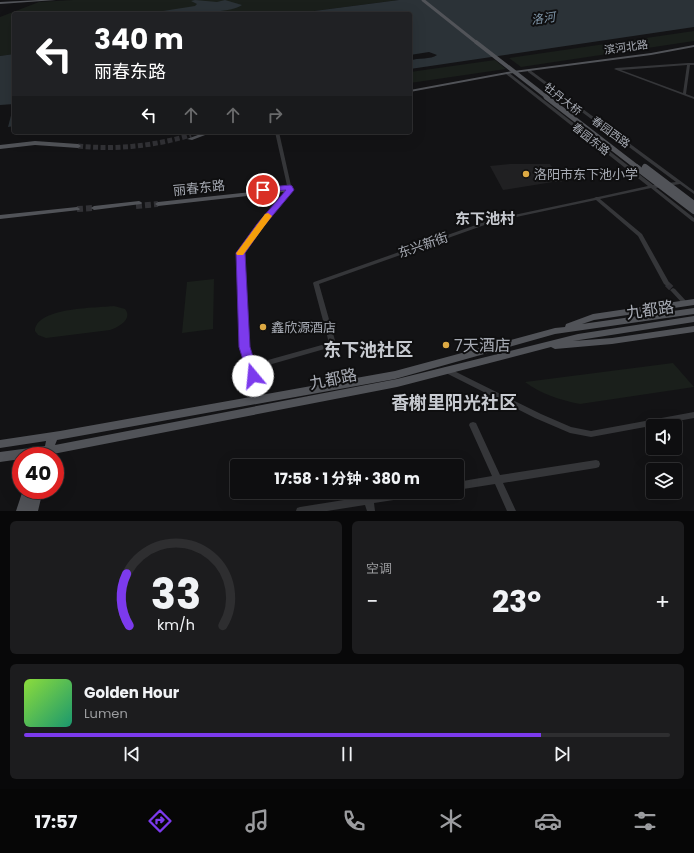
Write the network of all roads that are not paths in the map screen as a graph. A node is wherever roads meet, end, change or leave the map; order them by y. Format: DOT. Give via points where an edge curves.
graph roads {
  1 [pos="32,0"];
  2 [pos="39,0"];
  3 [pos="55,0"];
  4 [pos="423,0"];
  5 [pos="427,0"];
  6 [pos="0,3"];
  7 [pos="694,46"];
  8 [pos="689,64"];
  9 [pos="694,64"];
  10 [pos="530,72"];
  11 [pos="508,74"];
  12 [pos="412,91"];
  13 [pos="684,94"];
  14 [pos="694,98"];
  15 [pos="197,134"];
  16 [pos="204,134"];
  17 [pos="277,134"];
  18 [pos="0,147"];
  19 [pos="0,150"];
  20 [pos="680,183"];
  21 [pos="651,187"];
  22 [pos="290,189"];
  23 [pos="694,193"];
  24 [pos="596,198"];
  25 [pos="158,202"];
  26 [pos="138,204"];
  27 [pos="694,204"];
  28 [pos="92,209"];
  29 [pos="694,211"];
  30 [pos="0,217"];
  31 [pos="694,220"];
  32 [pos="0,221"];
  33 [pos="667,284"];
  34 [pos="673,290"];
  35 [pos="694,302"];
  36 [pos="685,303"];
  37 [pos="694,311"];
  38 [pos="694,320"];
  39 [pos="694,329"];
  40 [pos="555,331"];
  41 [pos="533,348"];
  42 [pos="445,369"];
  43 [pos="253,376"];
  44 [pos="255,400"];
  45 [pos="694,415"];
  46 [pos="473,425"];
  47 [pos="48,436"];
  48 [pos="0,444"];
  49 [pos="45,447"];
  50 [pos="64,449"];
  51 [pos="12,456"];
  52 [pos="0,457"];
  53 [pos="596,464"];
  54 [pos="498,480"];
  55 [pos="464,485"];
  56 [pos="25,499"];
  57 [pos="35,499"];
  58 [pos="375,499"];
  59 [pos="369,500"];
  60 [pos="22,511"];
  61 [pos="32,511"];
  62 [pos="300,511"];
  63 [pos="371,511"];
  64 [pos="512,511"];
  1 -- 2 [label="main road"];
  1 -- 6 [label="main road"];
  3 -- 6 [label="main road"];
  4 -- 29 [label="main road, 牡丹大桥, bridge"];
  5 -- 27 [label="main road, 牡丹大桥, bridge"];
  7 -- 10 [label="main road, 滨河北路"];
  8 -- 9 [label="street"];
  8 -- 13 [label="street"];
  8 -- 13 [label="street" via="616,70"];
  10 -- 11 [label="main road, 滨河北路"];
  10 -- 20 [label="street, 春园西路"];
  11 -- 12 [label="main road, 滨河北路"];
  11 -- 21 [label="street, 春园东路"];
  13 -- 14 [label="street"];
  15 -- 16 [label="main road" via="191,137"];
  17 -- 22 [label="street"];
  18 -- 19 [label="main road" via="35,143 78,148 31,147"];
  20 -- 21 [label="street, 东兴新街"];
  20 -- 23 [label="street, 春园西路"];
  21 -- 24 [label="street, 东兴新街"];
  21 -- 31 [label="street, 春园东路"];
  22 -- 25 [label="main road, 丽春东路"];
  22 -- 43 [label="street" via="240,253 244,347"];
  24 -- 33 [label="street" via="640,236"];
  24 -- 43 [label="street, 东兴新街" via="492,221 316,283 333,344 270,362"];
  26 -- 28 [label="main road"];
  30 -- 32 [label="main road" via="76,211"];
  34 -- 36 [label="street"];
  35 -- 36 [label="main road"];
  36 -- 40 [label="main road" via="593,317"];
  37 -- 40 [label="main road, 九都路"];
  38 -- 41 [label="main road, 九都路" via="578,337"];
  39 -- 41 [label="main road" via="612,341"];
  40 -- 44 [label="main road, 九都路" via="395,375"];
  41 -- 42 [label="main road, 九都路"];
  42 -- 45 [label="street" via="570,430 592,434"];
  42 -- 50 [label="main road, 九都路" via="397,383"];
  43 -- 44 [label="street"];
  44 -- 47 [label="main road, 九都路"];
  46 -- 54 [label="street"];
  47 -- 48 [label="main road, 九都路"];
  47 -- 49 [label="main road"];
  51 -- 52 [label="main road, 九都路"];
  53 -- 54 [label="street"];
  54 -- 55 [label="street"];
  54 -- 64 [label="street"];
  56 -- 60 [label="main road"];
  57 -- 61 [label="main road"];
  58 -- 59 [label="street"];
  59 -- 62 [label="street"];
  59 -- 63 [label="street"];
}
